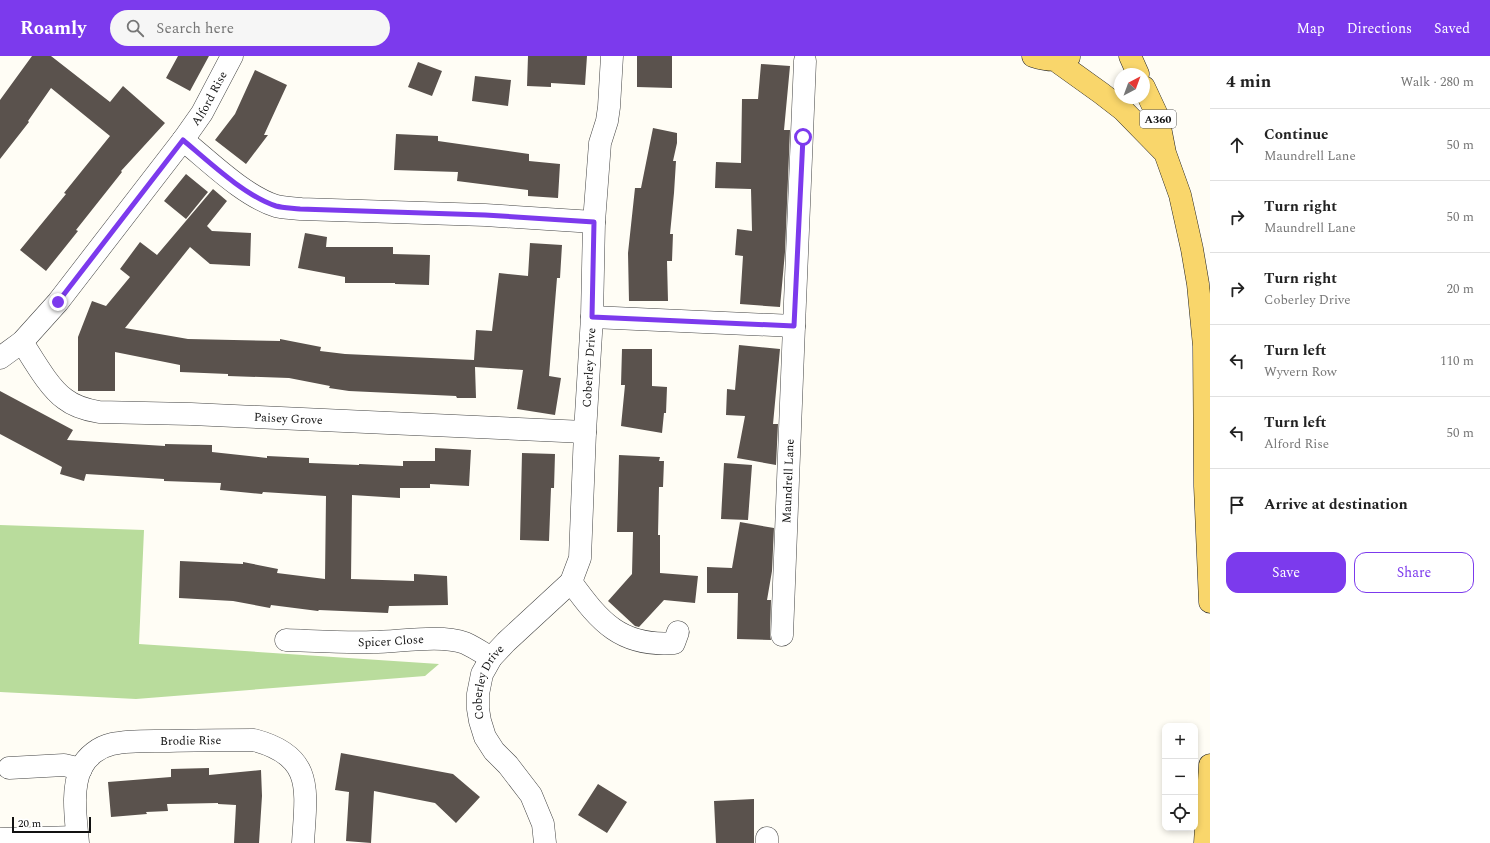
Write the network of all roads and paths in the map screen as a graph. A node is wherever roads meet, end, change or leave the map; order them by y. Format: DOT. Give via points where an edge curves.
graph roads {
  1 [pos="232,56"];
  2 [pos="612,56"];
  3 [pos="1033,56"];
  4 [pos="1130,56"];
  5 [pos="1063,58"];
  6 [pos="805,61"];
  7 [pos="1135,68"];
  8 [pos="1150,100"];
  9 [pos="183,140"];
  10 [pos="1164,153"];
  11 [pos="594,222"];
  12 [pos="592,317"];
  13 [pos="794,326"];
  14 [pos="22,342"];
  15 [pos="0,358"];
  16 [pos="585,432"];
  17 [pos="571,582"];
  18 [pos="1210,602"];
  19 [pos="678,632"];
  20 [pos="782,635"];
  21 [pos="286,640"];
  22 [pos="491,658"];
  23 [pos="1210,765"];
  24 [pos="10,768"];
  25 [pos="81,769"];
  26 [pos="0,839"];
  27 [pos="77,840"];
  28 [pos="303,843"];
  29 [pos="546,843"];
  30 [pos="1205,843"];
  1 -- 9 [label="street, Alford Rise" via="202,113"];
  2 -- 11 [label="street, Coberley Drive" via="609,107 600,143"];
  3 -- 5 [label="main road" via="1042,59"];
  4 -- 7 [label="main road"];
  5 -- 10 [label="main road, A360" via="1123,110"];
  6 -- 13 [label="street, Maundrell Lane"];
  8 -- 10 [label="main road, A360" via="1158,117"];
  9 -- 11 [label="street" via="242,188 276,206"];
  9 -- 14 [label="street, Alford Rise" via="58,302"];
  10 -- 18 [label="main road, A360" via="1175,178 1186,216 1198,284 1204,346 1205,486"];
  11 -- 12 [label="street, Coberley Drive"];
  12 -- 13 [label="street"];
  12 -- 16 [label="street, Coberley Drive"];
  13 -- 20 [label="street, Maundrell Lane"];
  14 -- 15 [label="street, Alford Rise"];
  14 -- 16 [label="street, Paisey Grove" via="53,389 75,405 94,411"];
  16 -- 17 [label="street, Coberley Drive" via="582,545"];
  17 -- 19 [label="street" via="588,606 615,631 635,640 657,644 674,644"];
  17 -- 22 [label="street, Coberley Drive"];
  21 -- 22 [label="street, Spicer Close" via="450,640 468,645"];
  22 -- 29 [label="street, Coberley Drive" via="480,679 480,722 485,737 494,751 531,795 538,808"];
  23 -- 30 [label="main road"];
  24 -- 25 [label="street" via="64,765"];
  25 -- 27 [label="street, Brodie Rise" via="76,788"];
  25 -- 28 [label="street, Brodie Rise" via="91,755 110,744 134,741 254,740 270,744 291,758 304,780 306,802"];
  26 -- 27 [label="street"];
}
